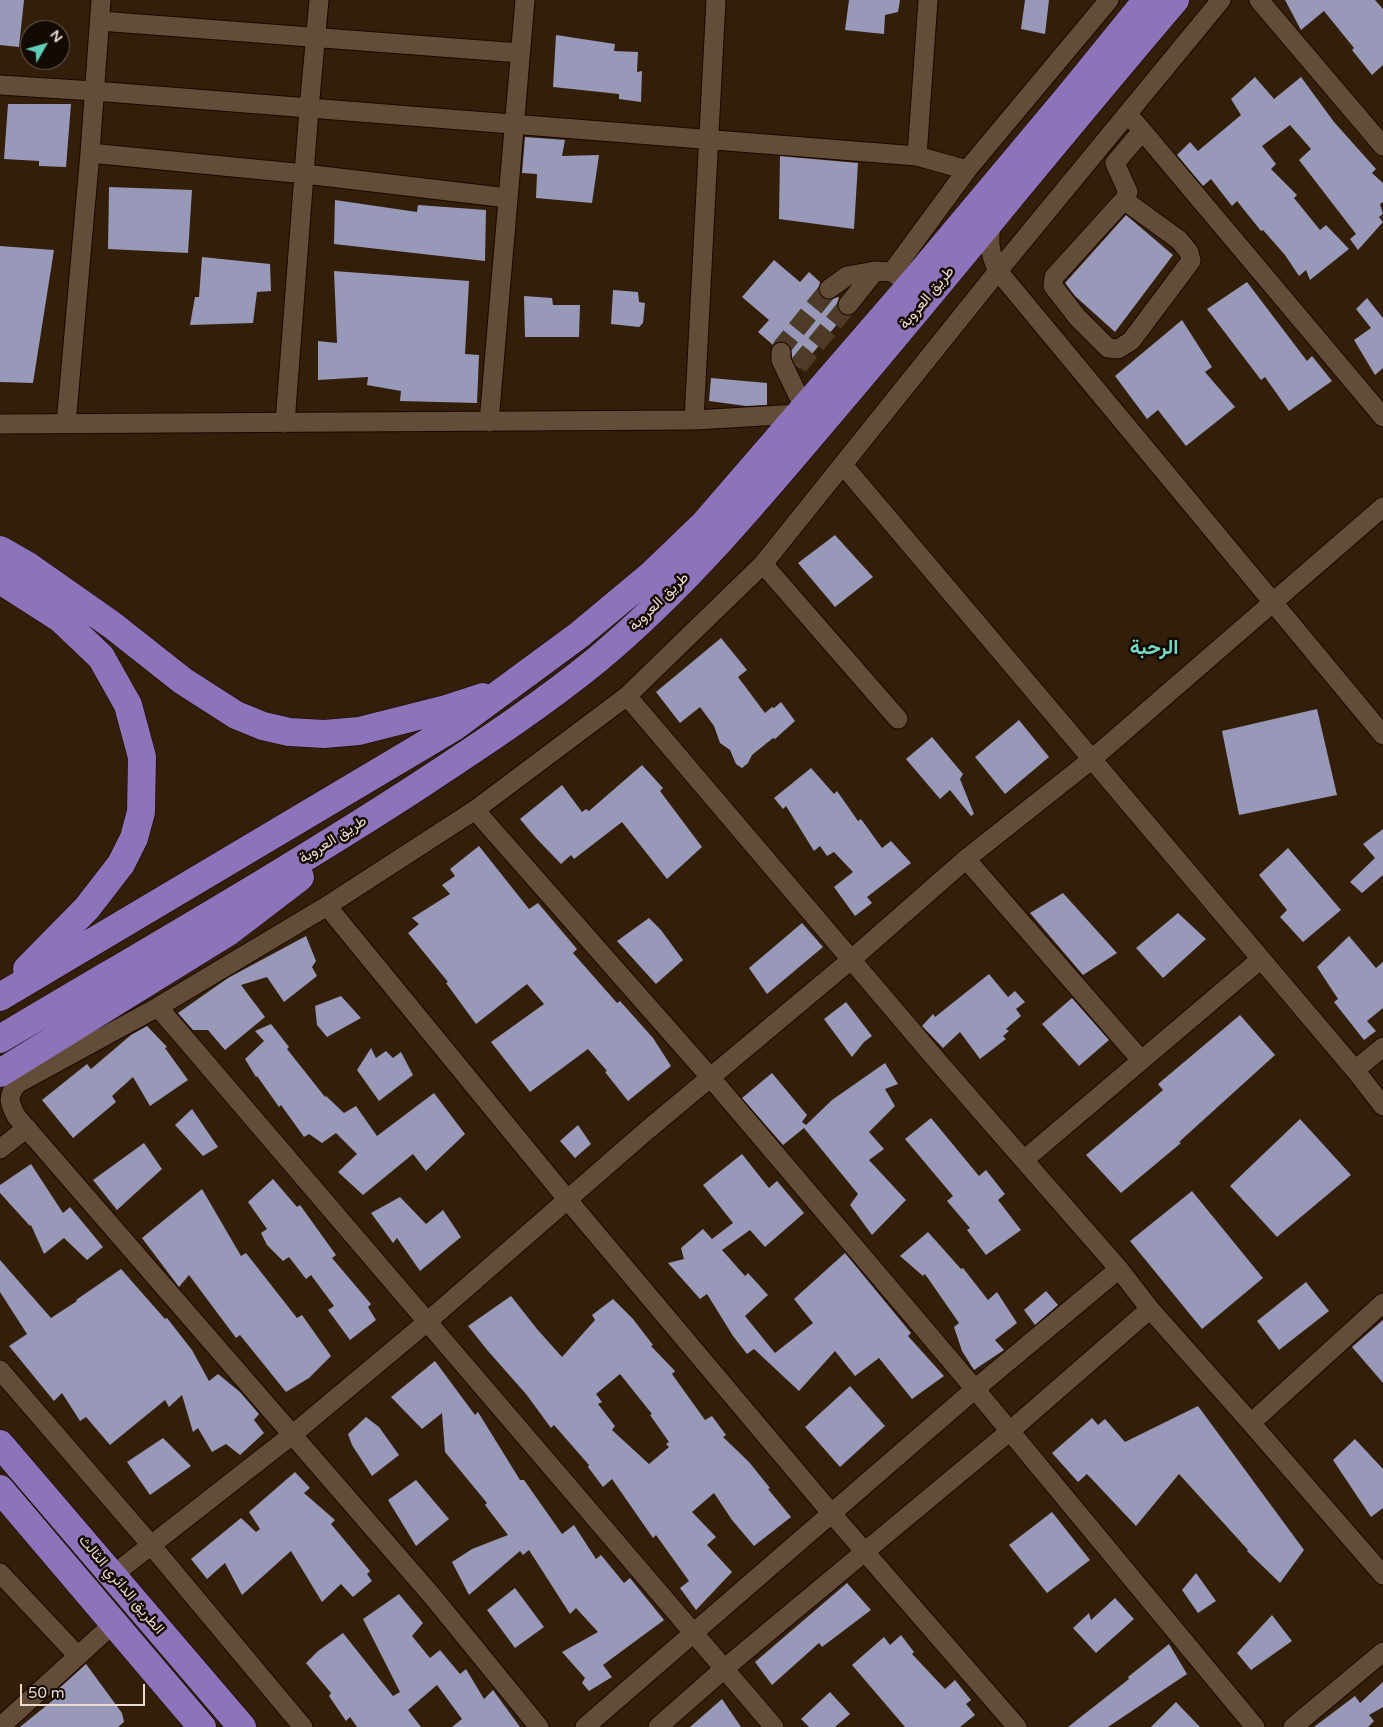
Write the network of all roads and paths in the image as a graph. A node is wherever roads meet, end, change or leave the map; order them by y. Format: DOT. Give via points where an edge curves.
graph roads {
  1 [pos="101,0"];
  2 [pos="319,0"];
  3 [pos="525,0"];
  4 [pos="716,0"];
  5 [pos="928,0"];
  6 [pos="1109,0"];
  7 [pos="1148,0"];
  8 [pos="1175,0"];
  9 [pos="1221,0"];
  10 [pos="1259,0"];
  11 [pos="100,21"];
  12 [pos="316,38"];
  13 [pos="520,53"];
  14 [pos="0,85"];
  15 [pos="94,91"];
  16 [pos="309,108"];
  17 [pos="1127,112"];
  18 [pos="515,124"];
  19 [pos="1142,131"];
  20 [pos="708,138"];
  21 [pos="1383,146"];
  22 [pos="90,153"];
  23 [pos="917,156"];
  24 [pos="967,170"];
  25 [pos="305,174"];
  26 [pos="508,198"];
  27 [pos="1124,200"];
  28 [pos="992,220"];
  29 [pos="998,271"];
  30 [pos="892,276"];
  31 [pos="829,289"];
  32 [pos="848,305"];
  33 [pos="781,352"];
  34 [pos="801,411"];
  35 [pos="1383,416"];
  36 [pos="694,420"];
  37 [pos="489,422"];
  38 [pos="285,423"];
  39 [pos="0,424"];
  40 [pos="66,424"];
  41 [pos="843,465"];
  42 [pos="1383,507"];
  43 [pos="0,550"];
  44 [pos="763,564"];
  45 [pos="0,580"];
  46 [pos="1272,602"];
  47 [pos="503,691"];
  48 [pos="627,696"];
  49 [pos="898,719"];
  50 [pos="1383,735"];
  51 [pos="1091,760"];
  52 [pos="475,810"];
  53 [pos="349,832"];
  54 [pos="966,860"];
  55 [pos="327,906"];
  56 [pos="852,959"];
  57 [pos="1261,959"];
  58 [pos="0,996"];
  59 [pos="158,1007"];
  60 [pos="0,1039"];
  61 [pos="1383,1047"];
  62 [pos="1141,1060"];
  63 [pos="1356,1070"];
  64 [pos="0,1073"];
  65 [pos="710,1078"];
  66 [pos="1383,1106"];
  67 [pos="27,1128"];
  68 [pos="0,1149"];
  69 [pos="1024,1160"];
  70 [pos="568,1199"];
  71 [pos="1119,1269"];
  72 [pos="1383,1303"];
  73 [pos="1150,1309"];
  74 [pos="426,1322"];
  75 [pos="0,1370"];
  76 [pos="975,1389"];
  77 [pos="1251,1423"];
  78 [pos="1010,1430"];
  79 [pos="292,1435"];
  80 [pos="0,1444"];
  81 [pos="0,1489"];
  82 [pos="832,1514"];
  83 [pos="151,1546"];
  84 [pos="865,1551"];
  85 [pos="0,1573"];
  86 [pos="1383,1574"];
  87 [pos="113,1575"];
  88 [pos="114,1623"];
  89 [pos="694,1632"];
  90 [pos="1383,1652"];
  91 [pos="78,1656"];
  92 [pos="725,1668"];
  93 [pos="0,1727"];
  94 [pos="202,1727"];
  95 [pos="242,1727"];
  96 [pos="303,1727"];
  97 [pos="539,1727"];
  98 [pos="585,1727"];
  99 [pos="658,1727"];
  100 [pos="774,1727"];
  101 [pos="1017,1727"];
  102 [pos="1255,1727"];
  103 [pos="1293,1727"];
  1 -- 11 [label="street"];
  2 -- 12 [label="street"];
  3 -- 13 [label="street"];
  4 -- 20 [label="street"];
  5 -- 23 [label="street"];
  6 -- 24 [label="street"];
  7 -- 30 [label="highway, طريق العروبة" via="1069,96"];
  8 -- 28 [label="highway, طريق العروبة"];
  9 -- 17 [label="street"];
  10 -- 21 [label="street"];
  11 -- 12 [label="street"];
  11 -- 15 [label="street"];
  12 -- 13 [label="street"];
  12 -- 16 [label="street"];
  13 -- 18 [label="street"];
  14 -- 15 [label="street"];
  15 -- 16 [label="street"];
  15 -- 22 [label="street"];
  16 -- 18 [label="street"];
  16 -- 25 [label="street"];
  17 -- 19 [label="street"];
  17 -- 29 [label="street"];
  18 -- 20 [label="street"];
  18 -- 26 [label="street"];
  19 -- 27 [label="street" via="1115,163 1128,192"];
  19 -- 35 [label="street"];
  20 -- 23 [label="street"];
  20 -- 36 [label="street"];
  22 -- 25 [label="street"];
  22 -- 40 [label="street"];
  23 -- 24 [label="street"];
  24 -- 30 [label="street"];
  25 -- 26 [label="street"];
  25 -- 38 [label="street"];
  26 -- 37 [label="street"];
  27 -- 27 [label="street" via="1054,277 1053,286 1077,318 1108,348 1118,349 1131,341 1191,261 1189,252 1179,240"];
  28 -- 29 [label="street" via="990,250"];
  28 -- 53 [label="highway, طريق العروبة" via="750,508 702,562 652,610 597,659 524,715"];
  29 -- 41 [label="street"];
  29 -- 46 [label="street"];
  30 -- 31 [label="street" via="847,276"];
  30 -- 32 [label="street"];
  30 -- 34 [label="highway, طريق العروبة"];
  33 -- 34 [label="street" via="781,360 793,372"];
  34 -- 36 [label="street"];
  34 -- 47 [label="highway, طريق العروبة" via="705,523 651,575 579,635"];
  36 -- 37 [label="street"];
  37 -- 38 [label="street"];
  38 -- 40 [label="street"];
  39 -- 40 [label="street"];
  41 -- 44 [label="street"];
  41 -- 51 [label="street"];
  42 -- 46 [label="street"];
  43 -- 47 [label="highway" via="112,625 183,680 236,715 262,726 324,734 359,731"];
  44 -- 48 [label="street"];
  44 -- 49 [label="street"];
  45 -- 58 [label="highway" via="61,619 101,657 128,705 142,756 141,812 134,838 121,864 87,908"];
  46 -- 50 [label="street"];
  46 -- 51 [label="street"];
  47 -- 58 [label="highway, طريق العروبة" via="426,745"];
  48 -- 52 [label="street"];
  48 -- 56 [label="street"];
  51 -- 54 [label="street"];
  51 -- 57 [label="street"];
  52 -- 55 [label="street"];
  52 -- 65 [label="street"];
  53 -- 60 [label="highway, طريق العروبة"];
  53 -- 64 [label="highway" via="293,883 228,932"];
  54 -- 56 [label="street"];
  54 -- 62 [label="street"];
  55 -- 59 [label="street"];
  55 -- 70 [label="street"];
  56 -- 65 [label="street"];
  56 -- 69 [label="street"];
  57 -- 62 [label="street"];
  57 -- 63 [label="street"];
  59 -- 67 [label="street" via="17,1084 10,1093 9,1103"];
  59 -- 74 [label="street"];
  61 -- 63 [label="street"];
  62 -- 69 [label="street"];
  63 -- 66 [label="street"];
  65 -- 70 [label="street"];
  65 -- 76 [label="street"];
  67 -- 68 [label="street"];
  67 -- 79 [label="street"];
  69 -- 71 [label="street"];
  70 -- 74 [label="street"];
  70 -- 82 [label="street"];
  71 -- 73 [label="street"];
  71 -- 76 [label="street"];
  72 -- 77 [label="street"];
  73 -- 77 [label="street"];
  73 -- 78 [label="street"];
  74 -- 79 [label="street"];
  74 -- 89 [label="street"];
  75 -- 83 [label="street"];
  76 -- 78 [label="street"];
  76 -- 82 [label="street"];
  77 -- 86 [label="street"];
  78 -- 84 [label="street"];
  78 -- 102 [label="street"];
  79 -- 83 [label="street"];
  79 -- 97 [label="street" via="433,1597"];
  80 -- 87 [label="highway, الطريق الدائري الثالث"];
  81 -- 88 [label="highway, الطريق الدائري الثالث"];
  82 -- 84 [label="street"];
  82 -- 89 [label="street"];
  83 -- 87 [label="street"];
  83 -- 96 [label="street"];
  84 -- 92 [label="street"];
  84 -- 101 [label="street"];
  85 -- 91 [label="street"];
  87 -- 95 [label="highway, الطريق الدائري الثالث"];
  88 -- 91 [label="street"];
  88 -- 94 [label="highway, الطريق الدائري الثالث"];
  89 -- 92 [label="street"];
  89 -- 98 [label="street"];
  90 -- 103 [label="street"];
  91 -- 93 [label="street"];
  92 -- 99 [label="street"];
  92 -- 100 [label="street"];
}
